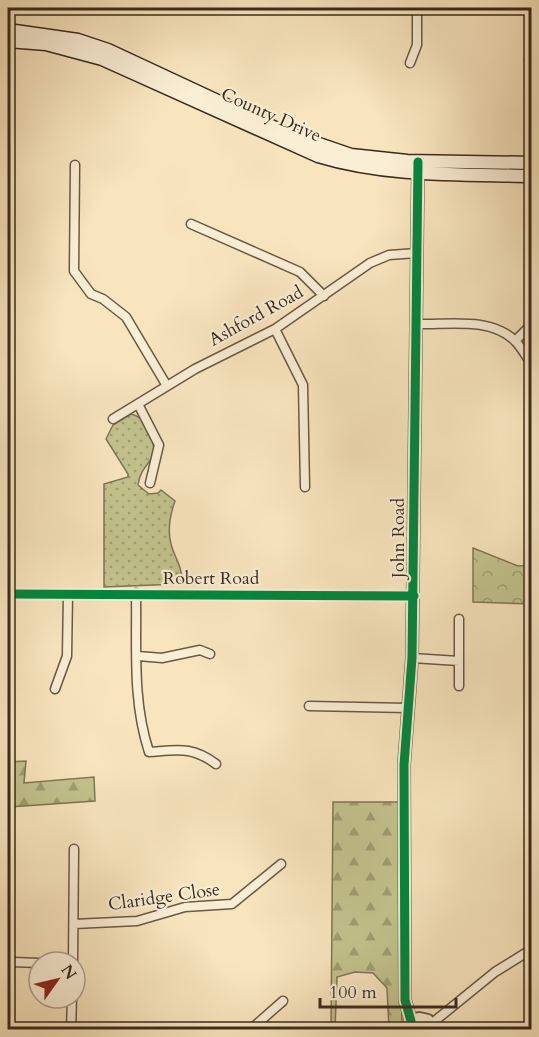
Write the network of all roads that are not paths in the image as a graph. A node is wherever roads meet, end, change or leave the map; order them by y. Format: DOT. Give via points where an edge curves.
graph roads {
  1 [pos="417,8"];
  2 [pos="8,30"];
  3 [pos="8,41"];
  4 [pos="410,63"];
  5 [pos="531,163"];
  6 [pos="75,165"];
  7 [pos="418,167"];
  8 [pos="531,176"];
  9 [pos="191,224"];
  10 [pos="417,254"];
  11 [pos="324,296"];
  12 [pos="416,324"];
  13 [pos="531,324"];
  14 [pos="275,329"];
  15 [pos="515,341"];
  16 [pos="531,365"];
  17 [pos="167,386"];
  18 [pos="138,404"];
  19 [pos="113,419"];
  20 [pos="150,483"];
  21 [pos="305,487"];
  22 [pos="136,593"];
  23 [pos="8,594"];
  24 [pos="68,594"];
  25 [pos="414,596"];
  26 [pos="459,619"];
  27 [pos="210,654"];
  28 [pos="138,656"];
  29 [pos="412,658"];
  30 [pos="459,661"];
  31 [pos="459,686"];
  32 [pos="55,689"];
  33 [pos="309,706"];
  34 [pos="408,708"];
  35 [pos="216,764"];
  36 [pos="74,849"];
  37 [pos="281,864"];
  38 [pos="74,924"];
  39 [pos="531,949"];
  40 [pos="73,950"];
  41 [pos="27,963"];
  42 [pos="8,964"];
  43 [pos="283,1002"];
  44 [pos="72,1010"];
  45 [pos="409,1025"];
  46 [pos="432,1027"];
  47 [pos="71,1029"];
  48 [pos="250,1029"];
  1 -- 4 [label="street" via="417,45"];
  2 -- 7 [label="main road, County Drive" via="78,40 108,50 321,147"];
  3 -- 7 [label="main road, County Drive" via="46,44 102,59 318,156 379,171"];
  5 -- 7 [label="main road, County Drive"];
  6 -- 17 [label="street" via="74,271 91,294 126,317"];
  7 -- 8 [label="main road, County Drive"];
  7 -- 10 [label="street, John Road"];
  9 -- 11 [label="street" via="300,272"];
  10 -- 11 [label="street, Ashford Road" via="379,259"];
  10 -- 12 [label="street, John Road"];
  11 -- 14 [label="street, Ashford Road"];
  12 -- 15 [label="street" via="482,324"];
  12 -- 25 [label="street, John Road"];
  13 -- 15 [label="street"];
  14 -- 17 [label="street, Ashford Road"];
  14 -- 21 [label="street" via="303,385"];
  15 -- 16 [label="street"];
  17 -- 18 [label="street, Ashford Road"];
  18 -- 19 [label="street, Ashford Road"];
  18 -- 20 [label="street" via="159,445"];
  22 -- 24 [label="street, Robert Road"];
  22 -- 25 [label="street, Robert Road"];
  22 -- 28 [label="street"];
  23 -- 24 [label="street, Robert Road"];
  24 -- 32 [label="street" via="67,656"];
  25 -- 29 [label="street, John Road"];
  26 -- 30 [label="street"];
  27 -- 28 [label="street" via="200,650 162,658"];
  28 -- 35 [label="street" via="135,680 149,752 185,750 200,753"];
  29 -- 30 [label="street"];
  29 -- 34 [label="street, John Road"];
  30 -- 31 [label="street"];
  33 -- 34 [label="street"];
  34 -- 45 [label="street, John Road" via="404,918"];
  36 -- 38 [label="street"];
  37 -- 38 [label="street, Claridge Close" via="232,904 185,908 137,921"];
  38 -- 40 [label="street"];
  39 -- 46 [label="street" via="495,972"];
  41 -- 42 [label="street"];
  43 -- 48 [label="street"];
  44 -- 47 [label="street"];
  45 -- 46 [label="street" via="424,1018"];
}
